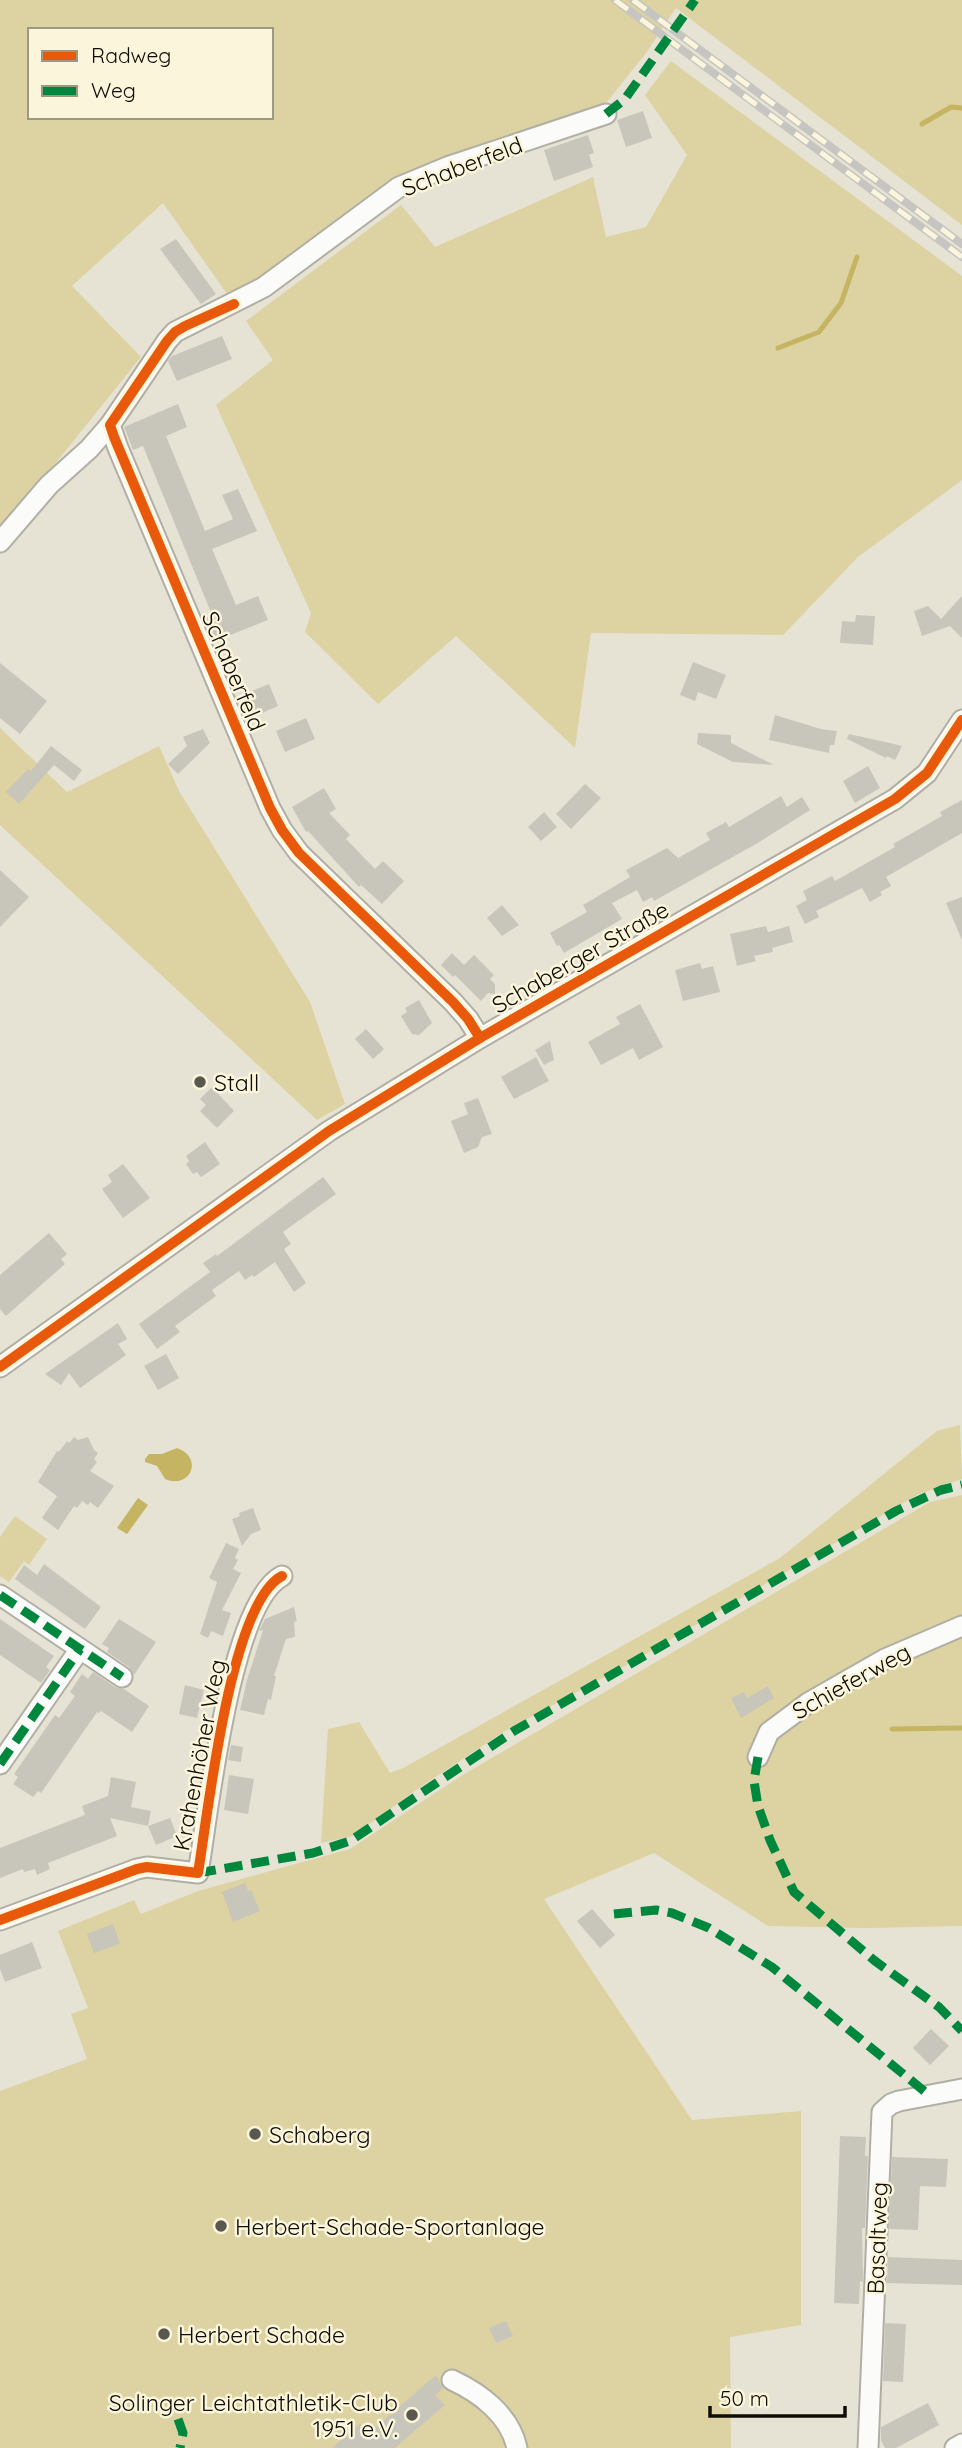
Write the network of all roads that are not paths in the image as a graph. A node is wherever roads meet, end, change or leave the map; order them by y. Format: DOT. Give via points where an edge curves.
graph roads {
  1 [pos="606,114"];
  2 [pos="110,425"];
  3 [pos="0,542"];
  4 [pos="962,720"];
  5 [pos="480,1038"];
  6 [pos="0,1367"];
  7 [pos="282,1576"];
  8 [pos="0,1595"];
  9 [pos="962,1626"];
  10 [pos="80,1649"];
  11 [pos="122,1677"];
  12 [pos="758,1757"];
  13 [pos="0,1764"];
  14 [pos="0,1920"];
  15 [pos="962,2089"];
  16 [pos="452,2380"];
  17 [pos="962,2444"];
  18 [pos="517,2448"];
  19 [pos="868,2448"];
  20 [pos="954,2448"];
  1 -- 2 [label="street, Schaberfeld" via="399,187 274,280 176,332"];
  2 -- 3 [label="street, Schaberfeld"];
  2 -- 5 [label="street, Schaberfeld" via="282,830 299,853 453,1002"];
  4 -- 5 [label="street, Schaberger Straße" via="927,773 895,799"];
  5 -- 6 [label="street, Schaberger Straße" via="329,1131"];
  7 -- 14 [label="street, Krahenhöher Weg" via="262,1595 241,1645 221,1728 198,1873 137,1869"];
  8 -- 10 [label="street"];
  9 -- 12 [label="street, Schieferweg" via="885,1660 808,1703 769,1732"];
  10 -- 11 [label="street"];
  10 -- 13 [label="street"];
  15 -- 19 [label="street, Basaltweg" via="899,2101 883,2112"];
  16 -- 18 [label="street" via="493,2406 512,2432"];
  17 -- 20 [label="street"];
}
